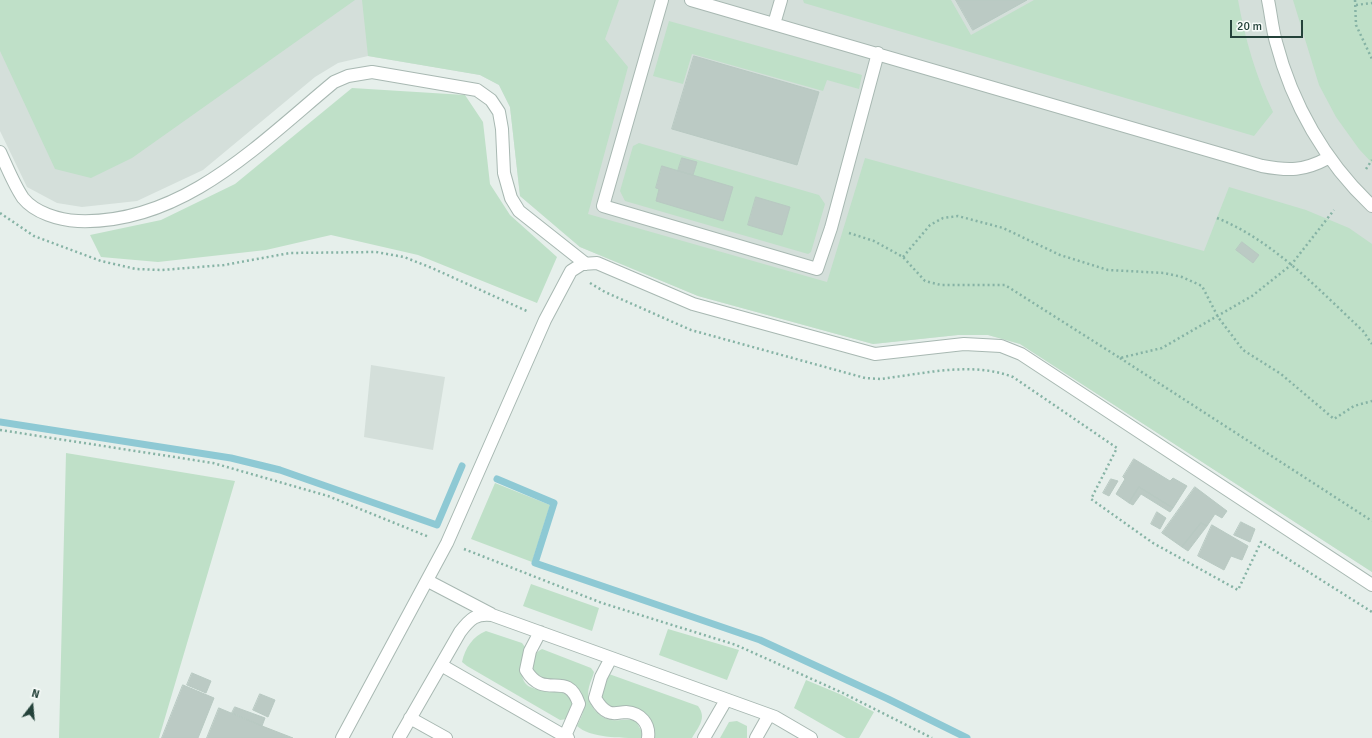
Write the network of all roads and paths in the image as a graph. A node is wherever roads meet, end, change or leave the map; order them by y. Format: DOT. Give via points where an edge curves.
graph roads {
  1 [pos="662,0"];
  2 [pos="691,0"];
  3 [pos="781,0"];
  4 [pos="1268,0"];
  5 [pos="1355,0"];
  6 [pos="1372,3"];
  7 [pos="1356,5"];
  8 [pos="774,24"];
  9 [pos="878,53"];
  10 [pos="1372,59"];
  11 [pos="0,152"];
  12 [pos="1328,158"];
  13 [pos="1372,160"];
  14 [pos="1366,169"];
  15 [pos="1372,206"];
  16 [pos="1334,210"];
  17 [pos="0,213"];
  18 [pos="1217,218"];
  19 [pos="831,228"];
  20 [pos="902,257"];
  21 [pos="586,264"];
  22 [pos="1291,265"];
  23 [pos="571,271"];
  24 [pos="1218,317"];
  25 [pos="545,320"];
  26 [pos="1372,344"];
  27 [pos="1120,358"];
  28 [pos="1372,401"];
  29 [pos="0,430"];
  30 [pos="1372,522"];
  31 [pos="447,543"];
  32 [pos="428,582"];
  33 [pos="1372,584"];
  34 [pos="1372,612"];
  35 [pos="492,615"];
  36 [pos="540,632"];
  37 [pos="611,658"];
  38 [pos="440,665"];
  39 [pos="726,700"];
  40 [pos="769,715"];
  41 [pos="410,718"];
  42 [pos="566,737"];
  43 [pos="342,738"];
  44 [pos="399,738"];
  45 [pos="446,738"];
  46 [pos="648,738"];
  47 [pos="704,738"];
  48 [pos="756,738"];
  49 [pos="811,738"];
  50 [pos="932,738"];
  1 -- 19 [label="street" via="603,206 817,269"];
  2 -- 8 [label="street"];
  3 -- 8 [label="street"];
  4 -- 12 [label="street" via="1286,74 1301,111"];
  5 -- 7 [label="path"];
  6 -- 7 [label="path"];
  7 -- 10 [label="path" via="1356,25"];
  8 -- 9 [label="street"];
  9 -- 12 [label="street" via="1262,166 1293,170 1312,166"];
  9 -- 19 [label="street"];
  11 -- 21 [label="street" via="24,198 34,207 50,216 71,220 103,221 164,206 217,178 334,82 348,76 372,72 477,90 491,100 499,112 504,173 511,198 519,211"];
  12 -- 15 [label="street"];
  13 -- 14 [label="path"];
  16 -- 22 [label="path"];
  17 -- 25 [label="path" via="34,236 101,261 136,269 162,270 224,265 290,253 376,252 404,257 519,306"];
  18 -- 22 [label="path" via="1252,237"];
  19 -- 20 [label="path" via="874,241"];
  20 -- 24 [label="path" via="930,225 943,218 958,216 1003,228 1060,255 1108,270 1164,273 1182,277 1202,286"];
  20 -- 27 [label="path" via="925,281 941,285 1005,285"];
  21 -- 23 [label="street"];
  21 -- 33 [label="street" via="603,265 693,304 875,354 964,344 1001,346 1021,354"];
  22 -- 24 [label="path" via="1252,296"];
  22 -- 26 [label="path" via="1363,331"];
  23 -- 25 [label="street"];
  23 -- 34 [label="path" via="605,292 691,330 865,378 880,379 980,369 998,371 1013,377 1118,448 1091,499 1153,543 1238,590 1261,542"];
  24 -- 27 [label="path" via="1162,348"];
  24 -- 28 [label="path" via="1243,350 1281,374 1334,419 1354,406"];
  25 -- 31 [label="street"];
  27 -- 30 [label="path"];
  29 -- 31 [label="path" via="227,466 328,496"];
  31 -- 32 [label="street"];
  31 -- 50 [label="path" via="602,603 736,645 843,693"];
  32 -- 35 [label="street"];
  32 -- 43 [label="street"];
  35 -- 36 [label="street"];
  35 -- 38 [label="street" via="481,614 470,619"];
  36 -- 37 [label="street"];
  36 -- 42 [label="street" via="530,651 526,670 532,680 542,686 570,688 576,695 579,704"];
  37 -- 39 [label="street"];
  37 -- 46 [label="street" via="601,677 595,698 608,712 636,714 642,718 647,726"];
  38 -- 41 [label="street"];
  38 -- 42 [label="street"];
  39 -- 40 [label="street"];
  39 -- 47 [label="street"];
  40 -- 48 [label="street"];
  40 -- 49 [label="street"];
  41 -- 44 [label="street"];
  41 -- 45 [label="street"];
}
